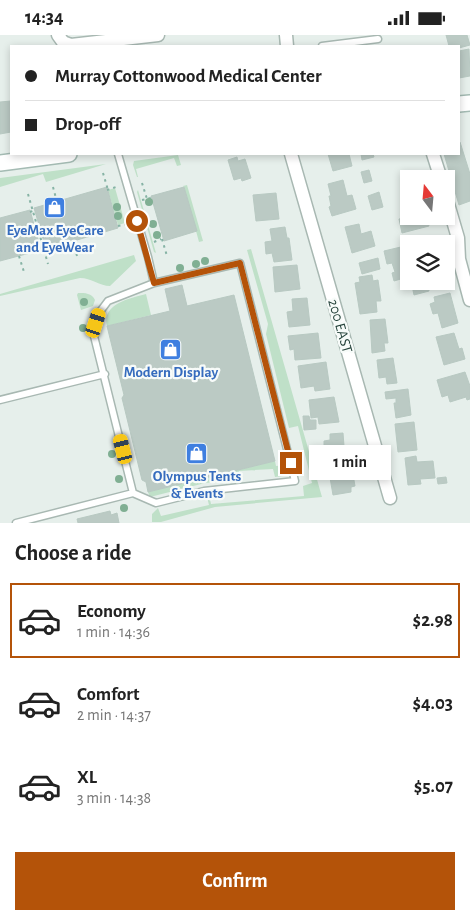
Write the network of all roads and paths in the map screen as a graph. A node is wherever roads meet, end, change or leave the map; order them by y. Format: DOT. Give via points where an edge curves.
graph roads {
  1 [pos="58,35"];
  2 [pos="158,35"];
  3 [pos="139,36"];
  4 [pos="378,39"];
  5 [pos="89,45"];
  6 [pos="330,45"];
  7 [pos="61,155"];
  8 [pos="118,155"];
  9 [pos="291,155"];
  10 [pos="433,155"];
  11 [pos="0,163"];
  12 [pos="438,170"];
  13 [pos="103,173"];
  14 [pos="142,183"];
  15 [pos="53,187"];
  16 [pos="116,187"];
  17 [pos="28,194"];
  18 [pos="151,197"];
  19 [pos="147,199"];
  20 [pos="142,200"];
  21 [pos="57,202"];
  22 [pos="127,224"];
  23 [pos="454,225"];
  24 [pos="118,226"];
  25 [pos="73,241"];
  26 [pos="154,241"];
  27 [pos="19,256"];
  28 [pos="77,256"];
  29 [pos="167,256"];
  30 [pos="48,265"];
  31 [pos="24,272"];
  32 [pos="154,283"];
  33 [pos="470,300"];
  34 [pos="104,375"];
  35 [pos="0,400"];
  36 [pos="133,493"];
  37 [pos="390,498"];
  38 [pos="16,523"];
  1 -- 5 [label="street" via="68,45"];
  2 -- 3 [label="street"];
  3 -- 5 [label="street"];
  4 -- 6 [label="lane"];
  7 -- 11 [label="main road"];
  8 -- 32 [label="lane"];
  9 -- 37 [label="street, 200 EAST"];
  10 -- 12 [label="street"];
  13 -- 16 [label="path" via="108,190"];
  14 -- 19 [label="path"];
  15 -- 21 [label="path"];
  17 -- 30 [label="path"];
  18 -- 19 [label="path"];
  19 -- 20 [label="path"];
  22 -- 24 [label="path"];
  23 -- 33 [label="street"];
  25 -- 28 [label="path"];
  26 -- 29 [label="path" via="163,239"];
  27 -- 31 [label="path"];
  32 -- 34 [label="lane" via="108,301 99,313 94,336"];
  32 -- 36 [label="lane" via="240,263 295,481 204,491 156,503"];
  34 -- 35 [label="lane"];
  34 -- 36 [label="lane"];
  36 -- 38 [label="lane"];
}
